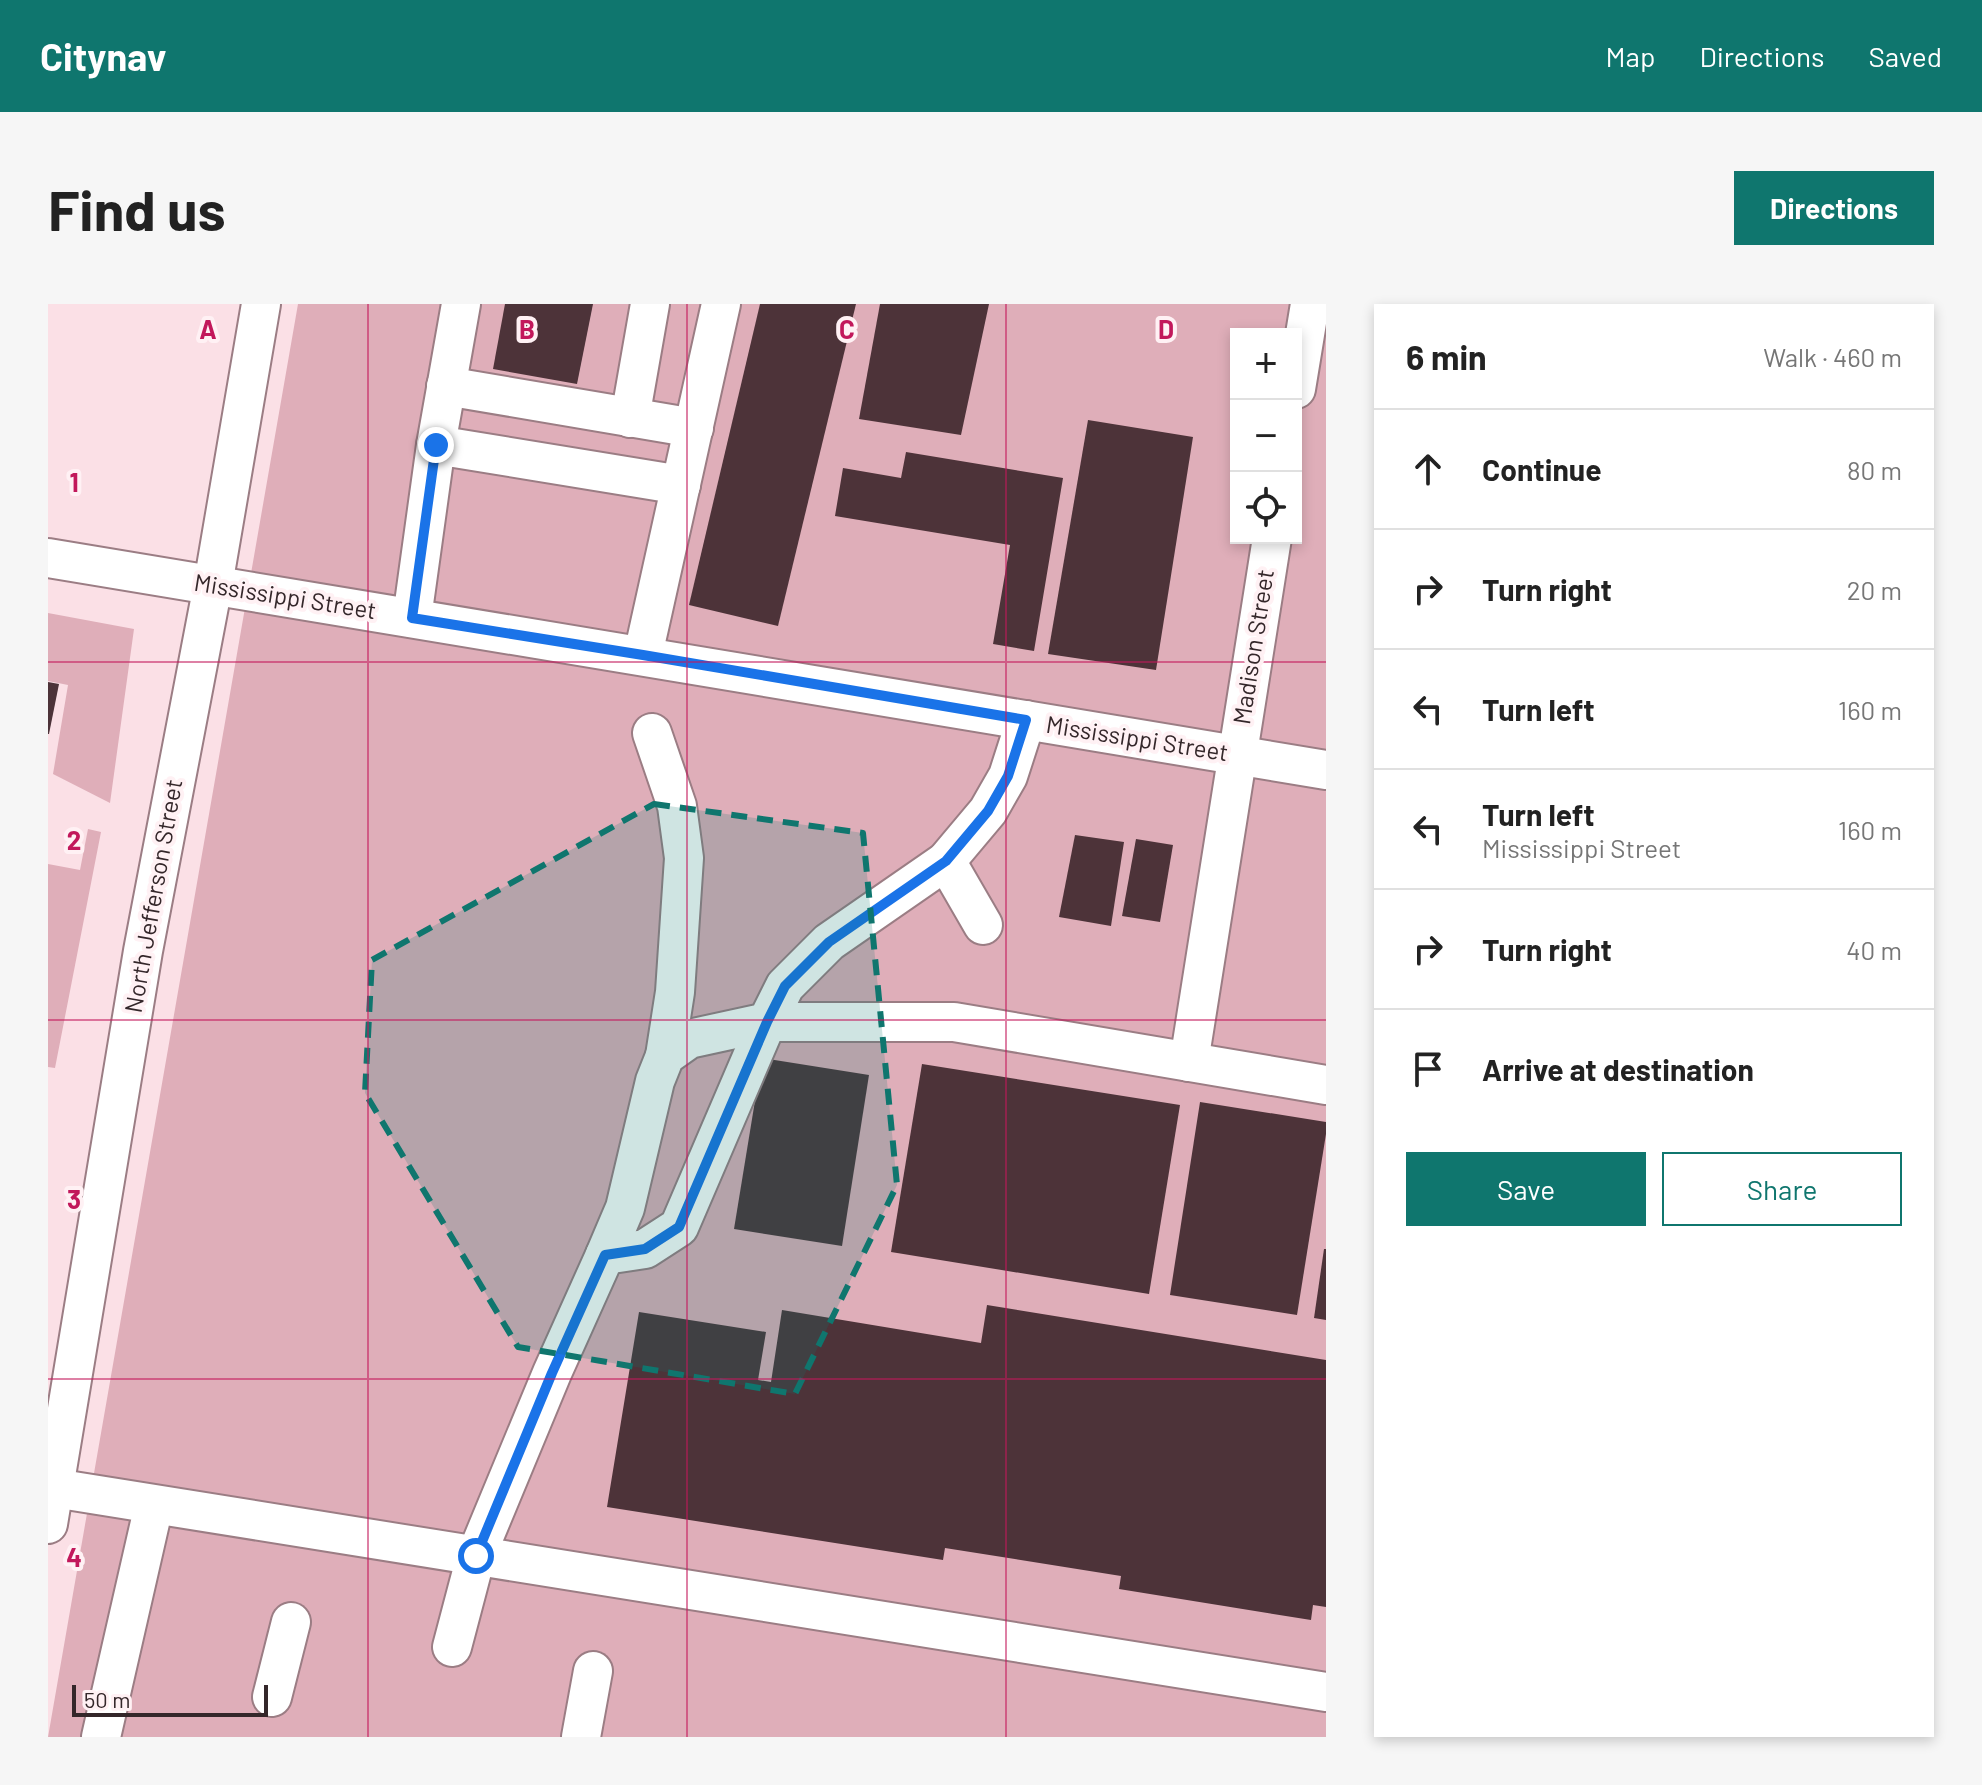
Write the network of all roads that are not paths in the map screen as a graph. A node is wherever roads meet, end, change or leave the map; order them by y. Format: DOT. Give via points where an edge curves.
graph roads {
  1 [pos="261,304"];
  2 [pos="461,304"];
  3 [pos="650,304"];
  4 [pos="721,304"];
  5 [pos="1310,304"];
  6 [pos="1302,353"];
  7 [pos="446,386"];
  8 [pos="630,418"];
  9 [pos="694,428"];
  10 [pos="436,445"];
  11 [pos="681,485"];
  12 [pos="1271,544"];
  13 [pos="48,558"];
  14 [pos="213,585"];
  15 [pos="412,618"];
  16 [pos="643,655"];
  17 [pos="1026,720"];
  18 [pos="652,733"];
  19 [pos="1237,755"];
  20 [pos="1326,770"];
  21 [pos="946,861"];
  22 [pos="983,925"];
  23 [pos="767,1022"];
  24 [pos="665,1056"];
  25 [pos="1189,1062"];
  26 [pos="1326,1085"];
  27 [pos="605,1255"];
  28 [pos="50,1500"];
  29 [pos="154,1505"];
  30 [pos="476,1556"];
  31 [pos="291,1622"];
  32 [pos="452,1647"];
  33 [pos="593,1671"];
  34 [pos="1326,1692"];
  35 [pos="272,1697"];
  36 [pos="101,1737"];
  37 [pos="581,1737"];
  1 -- 14 [label="street, North Jefferson Street"];
  2 -- 7 [label="street"];
  3 -- 8 [label="street"];
  4 -- 9 [label="street"];
  5 -- 6 [label="street"];
  7 -- 8 [label="street"];
  7 -- 10 [label="street"];
  8 -- 9 [label="street"];
  9 -- 11 [label="street"];
  10 -- 11 [label="street"];
  10 -- 15 [label="street"];
  11 -- 16 [label="street"];
  12 -- 19 [label="street, Madison Street"];
  13 -- 14 [label="street, Mississippi Street"];
  14 -- 15 [label="street, Mississippi Street"];
  14 -- 28 [label="street, North Jefferson Street" via="143,951"];
  15 -- 16 [label="street, Mississippi Street"];
  16 -- 17 [label="street, Mississippi Street"];
  17 -- 19 [label="street, Mississippi Street"];
  17 -- 21 [label="street" via="1008,776 988,811"];
  18 -- 24 [label="street" via="677,806 684,858"];
  19 -- 20 [label="street, Mississippi Street"];
  19 -- 25 [label="street, Madison Street"];
  21 -- 22 [label="street"];
  21 -- 23 [label="street" via="829,942 785,986"];
  23 -- 24 [label="street" via="689,1039"];
  23 -- 25 [label="street" via="954,1022"];
  23 -- 27 [label="street" via="679,1227 645,1249"];
  24 -- 27 [label="street" via="625,1208"];
  25 -- 26 [label="street"];
  27 -- 30 [label="street"];
  28 -- 29 [label="street"];
  29 -- 30 [label="street"];
  29 -- 36 [label="street"];
  30 -- 32 [label="street"];
  30 -- 34 [label="street"];
  31 -- 35 [label="street"];
  33 -- 37 [label="street"];
}
